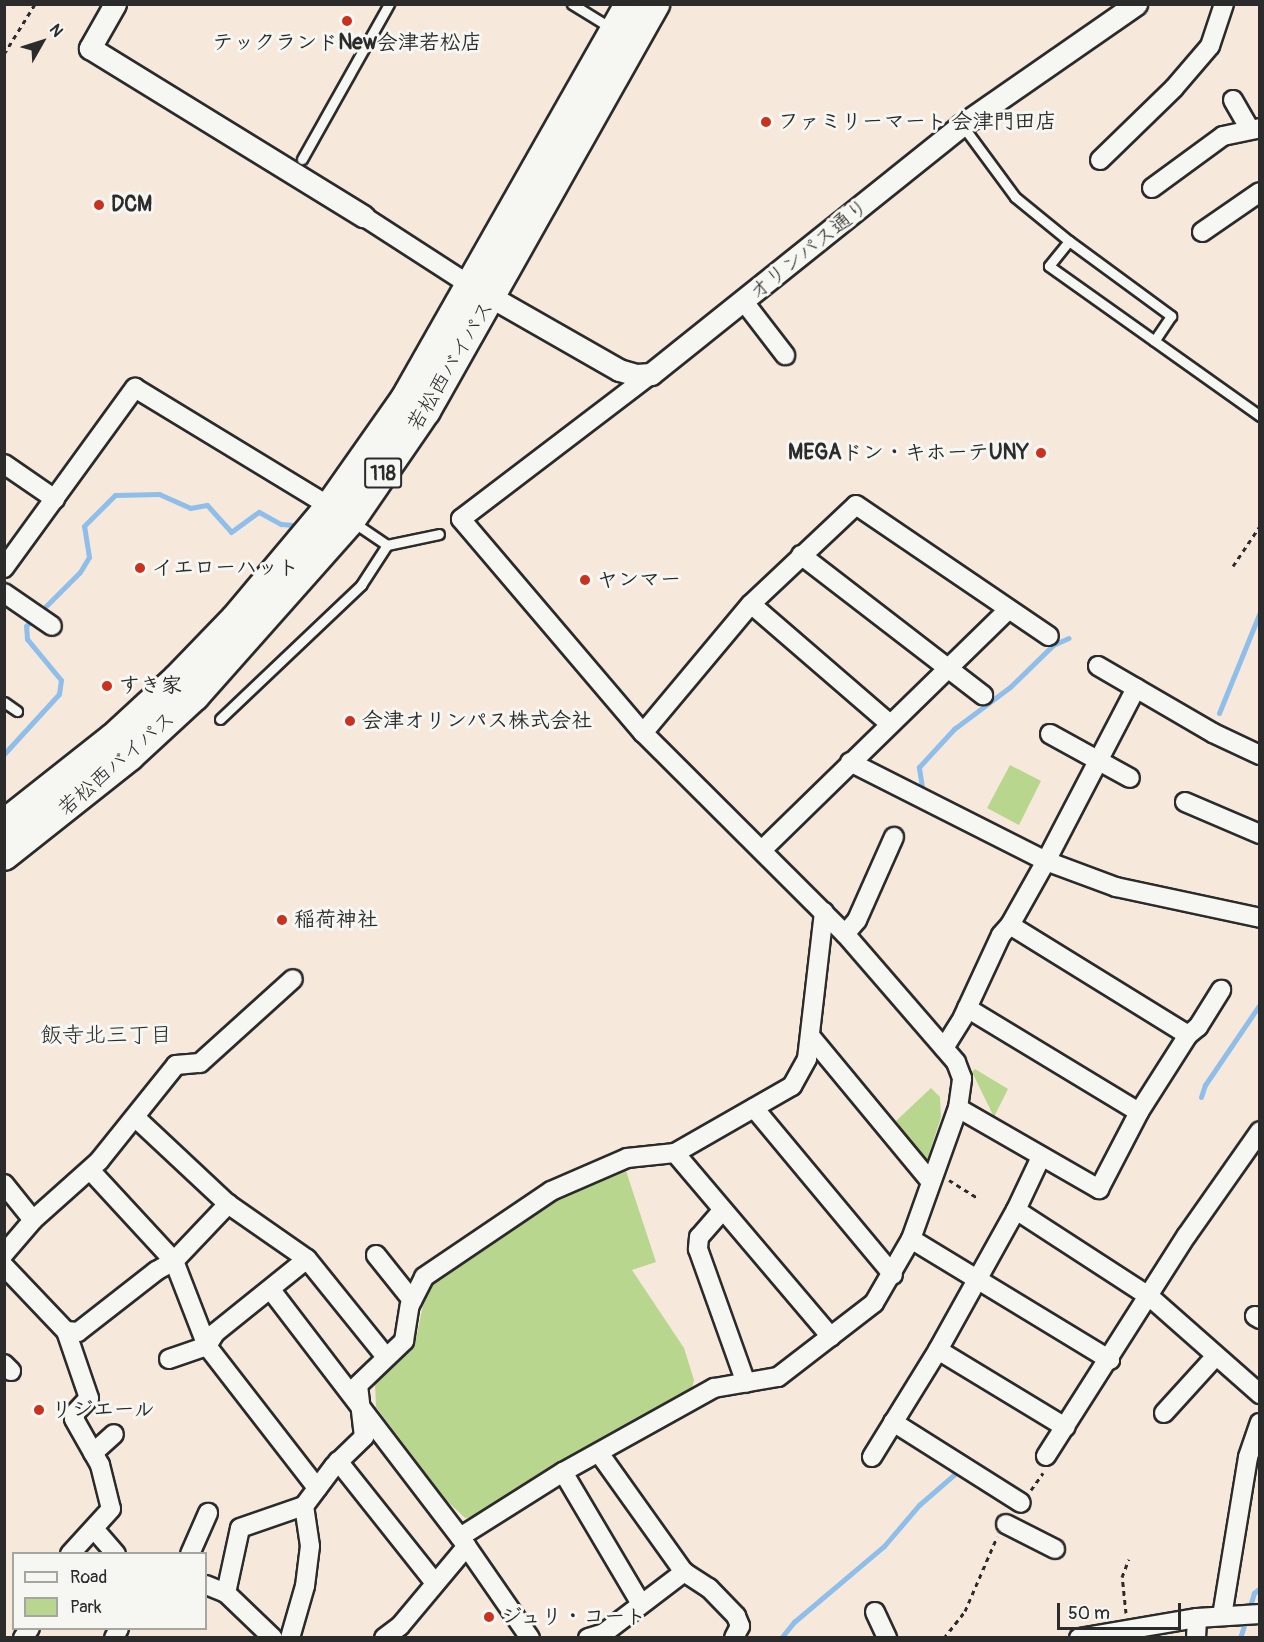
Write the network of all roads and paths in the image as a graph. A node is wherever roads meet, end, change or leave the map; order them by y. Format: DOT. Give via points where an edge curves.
graph roads {
  1 [pos="35,4"];
  2 [pos="115,4"];
  3 [pos="389,4"];
  4 [pos="572,4"];
  5 [pos="629,4"];
  6 [pos="655,4"];
  7 [pos="1136,4"];
  8 [pos="1224,4"];
  9 [pos="615,30"];
  10 [pos="4,54"];
  11 [pos="1233,100"];
  12 [pos="962,125"];
  13 [pos="1255,129"];
  14 [pos="302,159"];
  15 [pos="1100,160"];
  16 [pos="1152,188"];
  17 [pos="1260,192"];
  18 [pos="363,216"];
  19 [pos="1202,232"];
  20 [pos="1069,241"];
  21 [pos="480,290"];
  22 [pos="745,303"];
  23 [pos="1154,340"];
  24 [pos="785,355"];
  25 [pos="651,374"];
  26 [pos="1260,416"];
  27 [pos="4,464"];
  28 [pos="55,499"];
  29 [pos="340,513"];
  30 [pos="1260,526"];
  31 [pos="439,534"];
  32 [pos="387,545"];
  33 [pos="801,555"];
  34 [pos="1233,566"];
  35 [pos="4,568"];
  36 [pos="4,593"];
  37 [pos="751,604"];
  38 [pos="1007,611"];
  39 [pos="41,619"];
  40 [pos="1049,636"];
  41 [pos="1098,666"];
  42 [pos="947,669"];
  43 [pos="1136,688"];
  44 [pos="983,695"];
  45 [pos="4,702"];
  46 [pos="17,711"];
  47 [pos="220,719"];
  48 [pos="890,724"];
  49 [pos="642,733"];
  50 [pos="1050,734"];
  51 [pos="1260,755"];
  52 [pos="1095,760"];
  53 [pos="850,762"];
  54 [pos="1130,778"];
  55 [pos="1185,802"];
  56 [pos="4,824"];
  57 [pos="1260,834"];
  58 [pos="894,837"];
  59 [pos="762,850"];
  60 [pos="6,851"];
  61 [pos="1046,861"];
  62 [pos="824,912"];
  63 [pos="1259,916"];
  64 [pos="1010,925"];
  65 [pos="845,934"];
  66 [pos="293,978"];
  67 [pos="1221,990"];
  68 [pos="967,1008"];
  69 [pos="1188,1035"];
  70 [pos="811,1037"];
  71 [pos="944,1048"];
  72 [pos="754,1108"];
  73 [pos="957,1108"];
  74 [pos="1139,1112"];
  75 [pos="136,1118"];
  76 [pos="1260,1131"];
  77 [pos="675,1153"];
  78 [pos="1041,1157"];
  79 [pos="90,1170"];
  80 [pos="932,1177"];
  81 [pos="4,1184"];
  82 [pos="976,1197"];
  83 [pos="228,1204"];
  84 [pos="1016,1210"];
  85 [pos="721,1212"];
  86 [pos="33,1220"];
  87 [pos="911,1239"];
  88 [pos="4,1254"];
  89 [pos="376,1255"];
  90 [pos="307,1259"];
  91 [pos="174,1261"];
  92 [pos="4,1266"];
  93 [pos="893,1275"];
  94 [pos="976,1279"];
  95 [pos="271,1290"];
  96 [pos="1150,1297"];
  97 [pos="412,1300"];
  98 [pos="66,1331"];
  99 [pos="831,1337"];
  100 [pos="207,1346"];
  101 [pos="938,1350"];
  102 [pos="386,1357"];
  103 [pos="1215,1357"];
  104 [pos="169,1359"];
  105 [pos="1110,1360"];
  106 [pos="746,1383"];
  107 [pos="1260,1394"];
  108 [pos="363,1407"];
  109 [pos="1164,1413"];
  110 [pos="893,1422"];
  111 [pos="1260,1423"];
  112 [pos="1065,1427"];
  113 [pos="114,1434"];
  114 [pos="598,1453"];
  115 [pos="93,1454"];
  116 [pos="1046,1456"];
  117 [pos="872,1457"];
  118 [pos="338,1461"];
  119 [pos="563,1472"];
  120 [pos="317,1488"];
  121 [pos="1021,1503"];
  122 [pos="304,1506"];
  123 [pos="208,1513"];
  124 [pos="1006,1524"];
  125 [pos="95,1530"];
  126 [pos="464,1542"];
  127 [pos="1055,1549"];
  128 [pos="72,1552"];
  129 [pos="114,1552"];
  130 [pos="191,1552"];
  131 [pos="1129,1558"];
  132 [pos="684,1572"];
  133 [pos="435,1583"];
  134 [pos="207,1584"];
  135 [pos="226,1593"];
  136 [pos="641,1604"];
  137 [pos="876,1612"];
  138 [pos="1253,1614"];
  139 [pos="1222,1616"];
  140 [pos="1197,1618"];
  141 [pos="1128,1629"];
  142 [pos="1101,1636"];
  143 [pos="273,1638"];
  144 [pos="290,1638"];
  145 [pos="384,1638"];
  146 [pos="530,1638"];
  147 [pos="588,1638"];
  148 [pos="734,1638"];
  149 [pos="887,1638"];
  150 [pos="944,1638"];
  151 [pos="1079,1638"];
  152 [pos="1196,1638"];
  1 -- 10 [label="path"];
  2 -- 18 [label="street" via="90,48"];
  3 -- 14 [label="lane"];
  4 -- 9 [label="lane"];
  5 -- 9 [label="highway, 若松西バイパス / 118"];
  6 -- 21 [label="highway, 若松西バイパス / 118"];
  7 -- 12 [label="street, オリンパス通り"];
  8 -- 15 [label="street" via="1210,46 1174,88"];
  9 -- 21 [label="highway, 若松西バイパス / 118"];
  11 -- 13 [label="street"];
  12 -- 20 [label="lane" via="1015,197"];
  12 -- 22 [label="street, オリンパス通り"];
  13 -- 16 [label="street" via="1223,136"];
  17 -- 19 [label="street"];
  18 -- 21 [label="street"];
  20 -- 23 [label="lane" via="1171,316"];
  20 -- 23 [label="lane" via="1049,266"];
  21 -- 25 [label="street" via="619,370"];
  21 -- 29 [label="highway, 若松西バイパス / 118" via="426,411"];
  22 -- 24 [label="street"];
  22 -- 25 [label="street, オリンパス通り"];
  23 -- 26 [label="lane"];
  25 -- 49 [label="street" via="461,519"];
  27 -- 28 [label="street"];
  28 -- 29 [label="street" via="135,388"];
  28 -- 35 [label="street"];
  29 -- 32 [label="lane"];
  29 -- 56 [label="highway, 若松西バイパス / 118" via="177,679 113,738"];
  29 -- 60 [label="highway, 若松西バイパス / 118" via="195,696 130,756"];
  30 -- 34 [label="path"];
  31 -- 32 [label="lane"];
  32 -- 47 [label="lane" via="361,585"];
  33 -- 37 [label="street"];
  33 -- 38 [label="street" via="856,505"];
  33 -- 42 [label="street"];
  36 -- 39 [label="street"];
  37 -- 48 [label="street"];
  37 -- 49 [label="street"];
  38 -- 40 [label="street"];
  38 -- 42 [label="street"];
  41 -- 43 [label="street"];
  42 -- 44 [label="street"];
  42 -- 48 [label="street"];
  43 -- 51 [label="street"];
  43 -- 52 [label="street"];
  45 -- 46 [label="lane"];
  48 -- 53 [label="street"];
  49 -- 59 [label="street"];
  50 -- 52 [label="street"];
  52 -- 54 [label="street"];
  52 -- 61 [label="street"];
  53 -- 59 [label="street"];
  53 -- 61 [label="street"];
  55 -- 57 [label="street"];
  58 -- 65 [label="street" via="857,920"];
  59 -- 62 [label="street"];
  61 -- 63 [label="street" via="1116,887"];
  61 -- 64 [label="street"];
  62 -- 65 [label="street"];
  62 -- 70 [label="street"];
  64 -- 68 [label="street" via="1001,935"];
  64 -- 69 [label="street"];
  65 -- 71 [label="street"];
  66 -- 75 [label="street" via="200,1063 176,1065"];
  67 -- 69 [label="street" via="1198,1027"];
  68 -- 71 [label="street"];
  68 -- 74 [label="street"];
  69 -- 74 [label="street"];
  70 -- 72 [label="street" via="807,1059 792,1086"];
  70 -- 80 [label="street"];
  71 -- 73 [label="street" via="956,1062 962,1078"];
  72 -- 77 [label="street"];
  72 -- 93 [label="street"];
  73 -- 78 [label="street"];
  73 -- 80 [label="street"];
  74 -- 78 [label="street" via="1099,1189"];
  75 -- 79 [label="street"];
  75 -- 83 [label="street"];
  76 -- 96 [label="street" via="1187,1234"];
  77 -- 85 [label="street"];
  77 -- 97 [label="street" via="627,1158 551,1191 423,1277"];
  78 -- 84 [label="street"];
  79 -- 86 [label="street"];
  79 -- 91 [label="street"];
  80 -- 82 [label="path"];
  80 -- 87 [label="street"];
  81 -- 86 [label="street"];
  83 -- 90 [label="street"];
  83 -- 91 [label="street"];
  84 -- 94 [label="street"];
  84 -- 96 [label="street"];
  85 -- 99 [label="street"];
  85 -- 106 [label="street" via="699,1237 698,1249"];
  86 -- 88 [label="street"];
  87 -- 93 [label="street"];
  87 -- 94 [label="street"];
  89 -- 97 [label="street"];
  90 -- 95 [label="street"];
  90 -- 102 [label="street"];
  91 -- 98 [label="street" via="78,1332"];
  91 -- 100 [label="street"];
  92 -- 98 [label="street"];
  93 -- 99 [label="street" via="874,1303"];
  94 -- 101 [label="street"];
  94 -- 105 [label="street"];
  95 -- 100 [label="street" via="215,1333"];
  95 -- 108 [label="street"];
  96 -- 103 [label="street"];
  96 -- 105 [label="street"];
  97 -- 102 [label="street" via="404,1341"];
  98 -- 115 [label="street" via="89,1398 74,1419"];
  99 -- 106 [label="street" via="778,1377"];
  100 -- 104 [label="street"];
  100 -- 120 [label="street"];
  101 -- 110 [label="street"];
  101 -- 112 [label="street"];
  102 -- 108 [label="street" via="358,1385"];
  103 -- 107 [label="street"];
  103 -- 109 [label="street"];
  105 -- 112 [label="street"];
  106 -- 114 [label="street" via="714,1388"];
  108 -- 118 [label="street" via="364,1437"];
  108 -- 126 [label="street"];
  110 -- 117 [label="street"];
  110 -- 121 [label="street"];
  111 -- 139 [label="street" via="1248,1456"];
  112 -- 116 [label="street"];
  113 -- 115 [label="street"];
  114 -- 119 [label="street"];
  114 -- 132 [label="street"];
  115 -- 125 [label="street" via="111,1498 111,1509"];
  116 -- 121 [label="path" via="1050,1461"];
  118 -- 120 [label="street"];
  118 -- 133 [label="street"];
  119 -- 126 [label="street"];
  119 -- 136 [label="street"];
  120 -- 122 [label="street"];
  122 -- 135 [label="street" via="240,1528"];
  122 -- 144 [label="street" via="310,1546 305,1586"];
  123 -- 130 [label="street"];
  124 -- 127 [label="street"];
  124 -- 150 [label="path" via="987,1555 965,1611"];
  125 -- 128 [label="street"];
  125 -- 129 [label="street"];
  126 -- 133 [label="street"];
  126 -- 146 [label="street"];
  131 -- 141 [label="path" via="1122,1577"];
  132 -- 136 [label="street"];
  132 -- 148 [label="street" via="709,1588 736,1616 740,1626"];
  133 -- 145 [label="street" via="400,1626"];
  134 -- 135 [label="street"];
  135 -- 143 [label="street"];
  136 -- 147 [label="street" via="604,1634"];
  137 -- 149 [label="street"];
  138 -- 139 [label="street"];
  139 -- 140 [label="street"];
  140 -- 141 [label="street"];
  140 -- 152 [label="street"];
  141 -- 142 [label="street"];
  142 -- 151 [label="street"];
}
